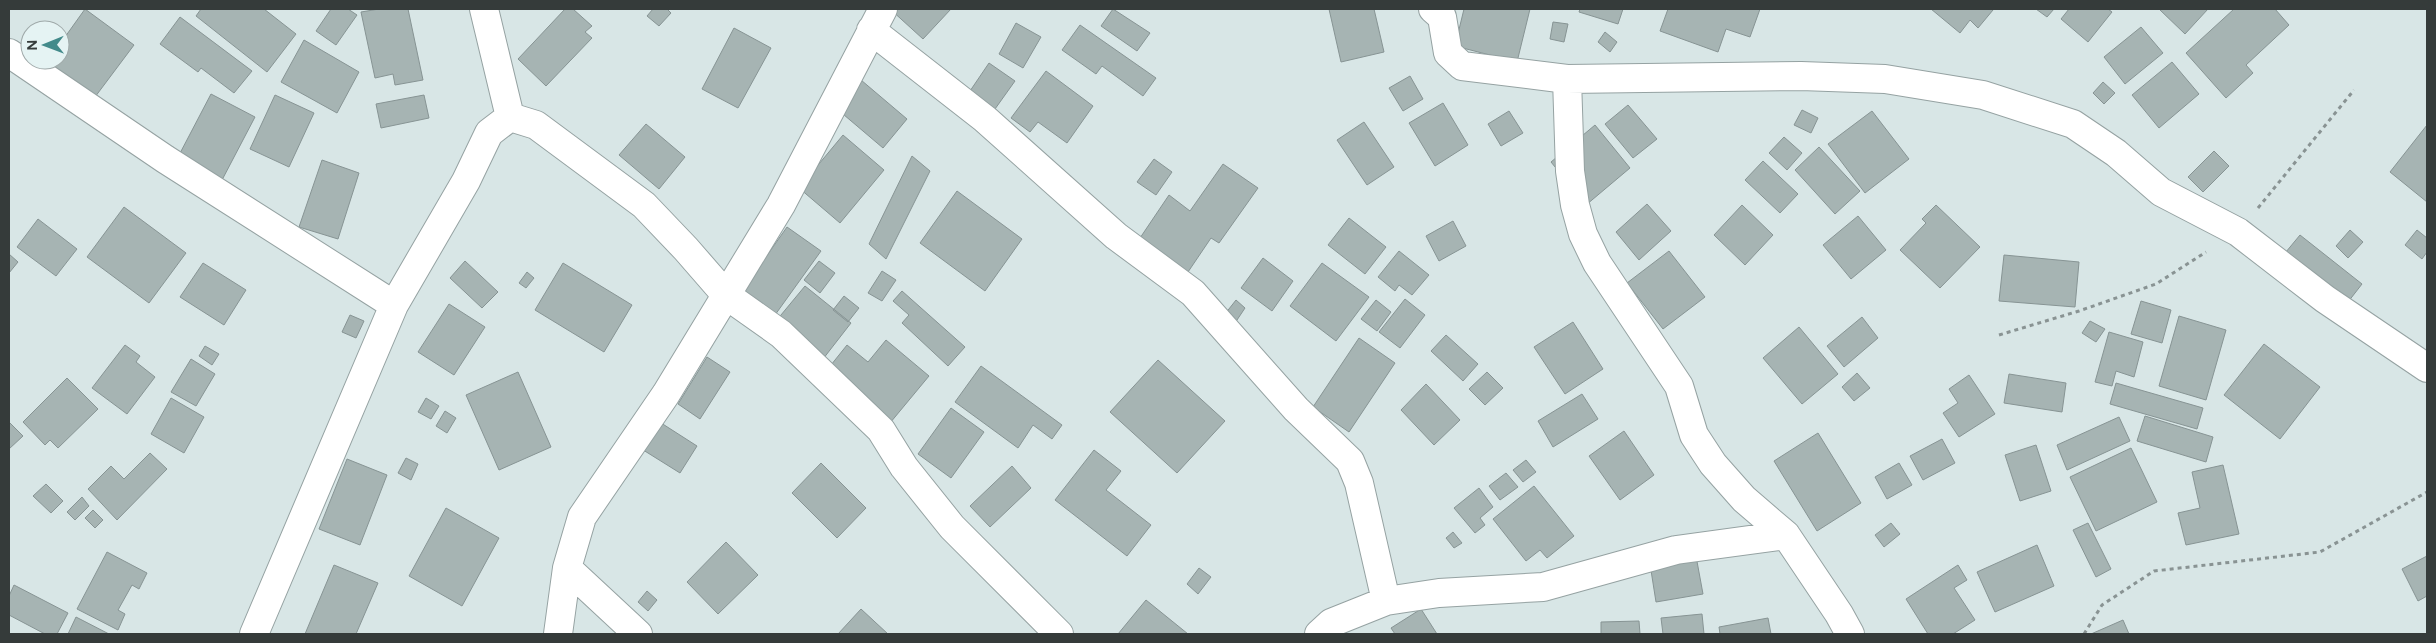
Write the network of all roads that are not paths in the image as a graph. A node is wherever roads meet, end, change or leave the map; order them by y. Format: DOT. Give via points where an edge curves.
graph roads {
  1 [pos="484,9"];
  2 [pos="1433,9"];
  3 [pos="877,19"];
  4 [pos="9,53"];
  5 [pos="1567,79"];
  6 [pos="510,117"];
  7 [pos="726,295"];
  8 [pos="394,305"];
  9 [pos="2427,368"];
  10 [pos="1786,535"];
  11 [pos="567,568"];
  12 [pos="1386,601"];
  13 [pos="254,634"];
  14 [pos="558,634"];
  15 [pos="638,634"];
  16 [pos="1059,634"];
  17 [pos="1319,634"];
  18 [pos="1850,634"];
  1 -- 6 [label="street"];
  2 -- 5 [label="street" via="1442,17 1448,53 1462,66"];
  3 -- 7 [label="street" via="781,204"];
  3 -- 12 [label="street" via="1116,236 1193,293 1296,409 1350,461 1359,483"];
  4 -- 8 [label="street" via="164,159"];
  5 -- 9 [label="street" via="1792,76 1885,79 1983,94 2073,124 2116,153 2161,192 2238,232 2325,299"];
  5 -- 10 [label="street" via="1570,172 1575,205 1597,263 1679,386 1694,435 1713,464 1744,498"];
  6 -- 7 [label="street" via="536,126 644,205"];
  6 -- 8 [label="street" via="489,132 466,180"];
  7 -- 11 [label="street" via="666,394 582,517"];
  7 -- 16 [label="street" via="781,334 881,430 904,467 952,526"];
  8 -- 13 [label="street"];
  10 -- 12 [label="street" via="1676,550 1543,587 1439,593"];
  10 -- 18 [label="street"];
  11 -- 14 [label="street"];
  11 -- 15 [label="street"];
  12 -- 17 [label="street" via="1331,623"];
}
